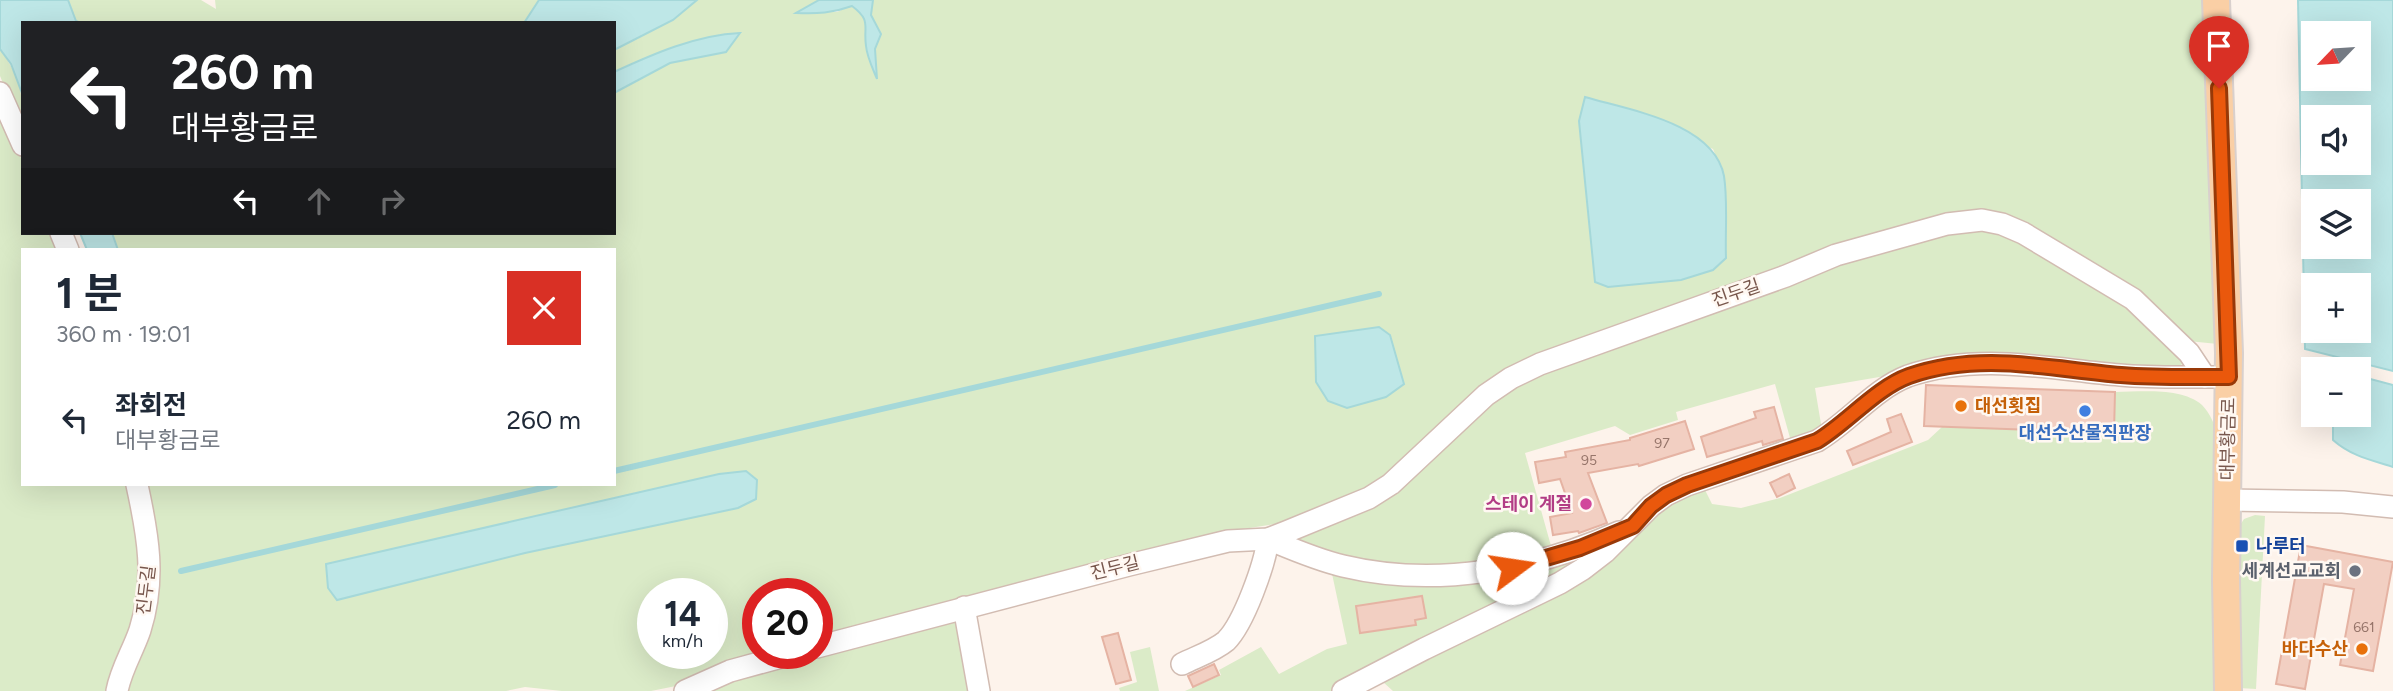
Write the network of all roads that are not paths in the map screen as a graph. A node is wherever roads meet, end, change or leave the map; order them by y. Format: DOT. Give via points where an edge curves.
graph roads {
  1 [pos="2216,0"];
  2 [pos="0,93"];
  3 [pos="21,140"];
  4 [pos="2217,377"];
  5 [pos="137,486"];
  6 [pos="2227,500"];
  7 [pos="2393,507"];
  8 [pos="1633,526"];
  9 [pos="1268,539"];
  10 [pos="964,607"];
  11 [pos="833,643"];
  12 [pos="1181,664"];
  13 [pos="742,668"];
  14 [pos="117,691"];
  15 [pos="685,691"];
  16 [pos="979,691"];
  17 [pos="1343,691"];
  18 [pos="2228,691"];
  1 -- 4 [label="main road, 대부황금로"];
  2 -- 3 [label="street"];
  4 -- 6 [label="main road, 대부황금로"];
  4 -- 8 [label="street, 진두길" via="2119,375 1981,362 1939,368 1896,382 1817,441 1666,495"];
  4 -- 9 [label="street, 진두길" via="2133,299 2023,233 1982,220 1947,224 1836,256 1540,364 1486,395 1391,484 1369,498"];
  5 -- 14 [label="street, 진두길" via="150,548 149,584 139,631"];
  6 -- 7 [label="street, 대부황금로"];
  6 -- 18 [label="main road, 대부황금로"];
  8 -- 9 [label="street, 진두길" via="1527,565 1461,573 1380,572 1343,566"];
  8 -- 17 [label="street, 진두길" via="1560,583"];
  9 -- 10 [label="street, 진두길" via="1216,544"];
  9 -- 12 [label="street" via="1259,576 1231,634 1216,648"];
  10 -- 11 [label="street, 진두길"];
  10 -- 16 [label="street"];
  13 -- 15 [label="street"];
}
